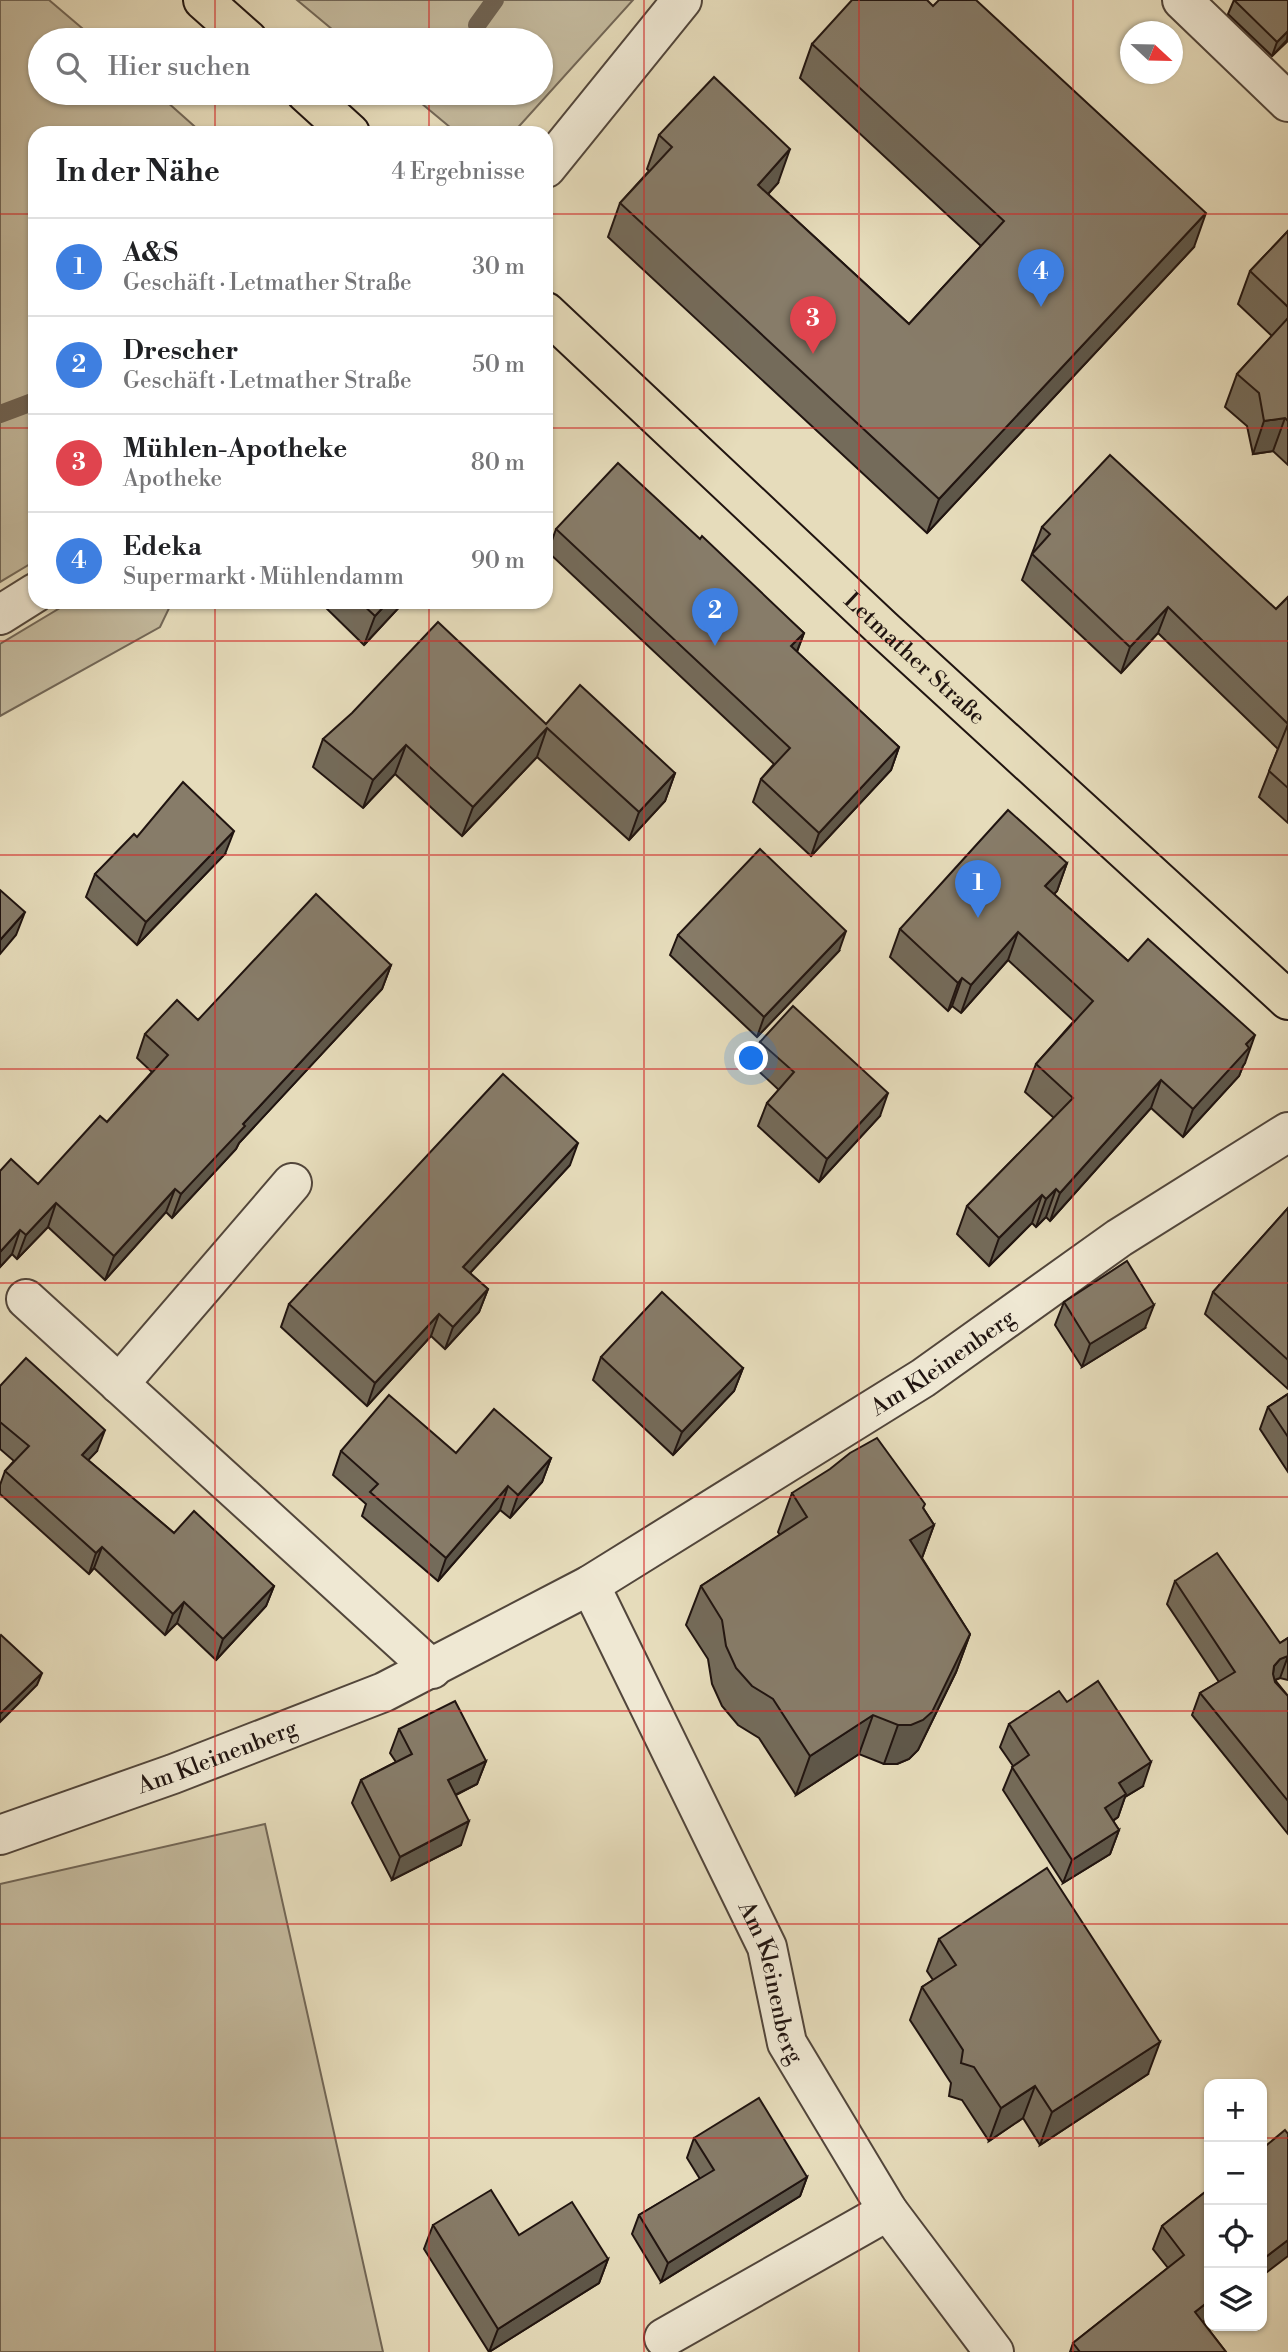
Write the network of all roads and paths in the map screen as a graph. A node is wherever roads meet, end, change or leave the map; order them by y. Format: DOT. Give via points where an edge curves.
graph roads {
  1 [pos="203,0"];
  2 [pos="682,0"];
  3 [pos="1182,0"];
  4 [pos="234,28"];
  5 [pos="1288,102"];
  6 [pos="320,105"];
  7 [pos="343,126"];
  8 [pos="553,159"];
  9 [pos="553,319"];
  10 [pos="28,597"];
  11 [pos="0,615"];
  12 [pos="1288,1000"];
  13 [pos="1288,1132"];
  14 [pos="292,1183"];
  15 [pos="26,1299"];
  16 [pos="119,1384"];
  17 [pos="590,1585"];
  18 [pos="432,1669"];
  19 [pos="0,1835"];
  20 [pos="888,2211"];
  21 [pos="664,2338"];
  22 [pos="994,2352"];
  1 -- 4 [label="main road"];
  2 -- 8 [label="street"];
  3 -- 5 [label="street"];
  6 -- 7 [label="main road"];
  9 -- 12 [label="main road, Letmather Straße"];
  10 -- 11 [label="street"];
  13 -- 17 [label="street, Am Kleinenberg" via="1119,1238 923,1378"];
  14 -- 16 [label="street"];
  15 -- 16 [label="street"];
  16 -- 18 [label="street"];
  17 -- 18 [label="street, Am Kleinenberg"];
  17 -- 20 [label="street, Am Kleinenberg" via="767,1947 787,2043"];
  18 -- 19 [label="street, Am Kleinenberg" via="173,1774"];
  20 -- 21 [label="street"];
  20 -- 22 [label="street, Am Kleinenberg"];
}
